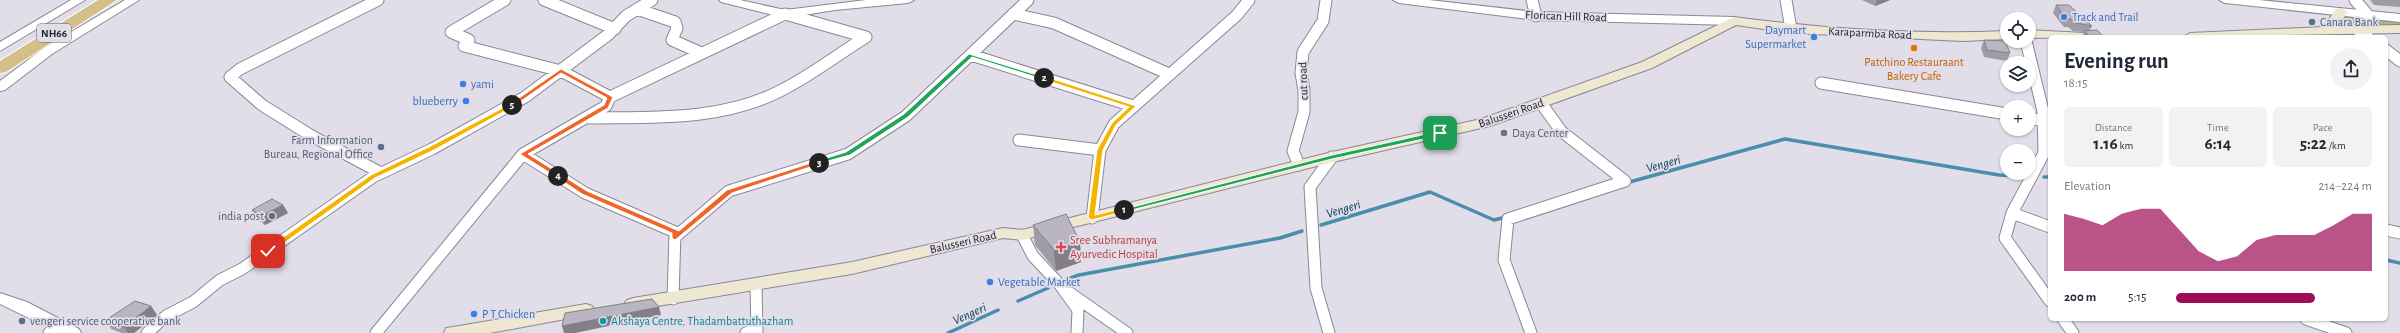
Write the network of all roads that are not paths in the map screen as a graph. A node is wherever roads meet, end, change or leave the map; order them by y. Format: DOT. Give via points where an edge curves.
graph roads {
  1 [pos="79,0"];
  2 [pos="90,0"];
  3 [pos="109,0"];
  4 [pos="133,0"];
  5 [pos="378,0"];
  6 [pos="505,0"];
  7 [pos="544,0"];
  8 [pos="652,0"];
  9 [pos="725,0"];
  10 [pos="908,0"];
  11 [pos="1028,0"];
  12 [pos="1249,0"];
  13 [pos="1326,0"];
  14 [pos="1399,0"];
  15 [pos="1532,0"];
  16 [pos="1786,0"];
  17 [pos="2225,0"];
  18 [pos="2355,0"];
  19 [pos="637,9"];
  20 [pos="2341,12"];
  21 [pos="785,14"];
  22 [pos="1013,14"];
  23 [pos="2368,15"];
  24 [pos="1536,16"];
  25 [pos="2400,18"];
  26 [pos="1734,20"];
  27 [pos="615,29"];
  28 [pos="1791,29"];
  29 [pos="2400,29"];
  30 [pos="2328,31"];
  31 [pos="2363,33"];
  32 [pos="2036,34"];
  33 [pos="2000,35"];
  34 [pos="2048,35"];
  35 [pos="2222,35"];
  36 [pos="0,47"];
  37 [pos="2027,48"];
  38 [pos="2388,52"];
  39 [pos="701,53"];
  40 [pos="971,55"];
  41 [pos="0,58"];
  42 [pos="2400,61"];
  43 [pos="0,68"];
  44 [pos="561,71"];
  45 [pos="1169,74"];
  46 [pos="1821,83"];
  47 [pos="0,87"];
  48 [pos="610,97"];
  49 [pos="1541,103"];
  50 [pos="1133,106"];
  51 [pos="2000,113"];
  52 [pos="588,118"];
  53 [pos="2036,120"];
  54 [pos="2043,121"];
  55 [pos="1019,140"];
  56 [pos="1100,150"];
  57 [pos="524,154"];
  58 [pos="2047,154"];
  59 [pos="1332,157"];
  60 [pos="1299,165"];
  61 [pos="381,173"];
  62 [pos="2012,213"];
  63 [pos="1092,218"];
  64 [pos="2048,226"];
  65 [pos="2388,230"];
  66 [pos="2400,233"];
  67 [pos="1022,235"];
  68 [pos="675,238"];
  69 [pos="756,284"];
  70 [pos="1060,285"];
  71 [pos="0,298"];
  72 [pos="2048,298"];
  73 [pos="673,299"];
  74 [pos="563,314"];
  75 [pos="2064,321"];
  76 [pos="2312,321"];
  77 [pos="61,331"];
  78 [pos="753,332"];
  79 [pos="147,333"];
  80 [pos="376,333"];
  81 [pos="453,333"];
  82 [pos="513,333"];
  83 [pos="1077,333"];
  84 [pos="1127,333"];
  85 [pos="1329,333"];
  86 [pos="1531,333"];
  87 [pos="2072,333"];
  88 [pos="2346,333"];
  1 -- 36 [label="street"];
  2 -- 41 [label="highway, NH66"];
  3 -- 43 [label="highway, NH66"];
  4 -- 47 [label="street" via="48,51"];
  5 -- 61 [label="street" via="240,69 230,77 262,105 310,136"];
  6 -- 44 [label="street" via="452,32 468,40 464,46"];
  7 -- 27 [label="street"];
  8 -- 19 [label="street"];
  9 -- 21 [label="street"];
  10 -- 21 [label="street" via="835,6"];
  11 -- 22 [label="street"];
  12 -- 45 [label="street" via="1238,15"];
  13 -- 60 [label="street, cut road" via="1323,21 1303,52 1301,73 1304,112 1293,151"];
  14 -- 24 [label="street, Florican Hill Road"];
  15 -- 24 [label="street"];
  16 -- 28 [label="street"];
  17 -- 20 [label="street"];
  18 -- 23 [label="street"];
  19 -- 27 [label="street" via="626,16"];
  19 -- 39 [label="street" via="675,22 677,28 672,40"];
  20 -- 23 [label="street"];
  20 -- 30 [label="main road"];
  21 -- 39 [label="street"];
  21 -- 52 [label="street" via="866,37 778,92 730,109 680,118"];
  22 -- 40 [label="street"];
  22 -- 45 [label="street" via="1054,23"];
  23 -- 25 [label="street"];
  24 -- 26 [label="street, Florican Hill Road"];
  26 -- 28 [label="main road, Karaparmba Road"];
  26 -- 49 [label="main road, Balusseri Road" via="1700,40 1647,65"];
  27 -- 44 [label="street"];
  28 -- 33 [label="main road, Karaparmba Road" via="1963,37"];
  29 -- 31 [label="main road"];
  30 -- 31 [label="main road"];
  30 -- 35 [label="main road"];
  32 -- 34 [label="main road"];
  37 -- 54 [label="street"];
  38 -- 42 [label="street"];
  39 -- 48 [label="street"];
  40 -- 50 [label="street"];
  40 -- 68 [label="street" via="906,116 848,154 729,191"];
  44 -- 48 [label="street"];
  44 -- 61 [label="street" via="518,101 432,149"];
  45 -- 50 [label="street"];
  46 -- 51 [label="street"];
  48 -- 52 [label="street" via="606,106"];
  49 -- 59 [label="main road, Balusseri Road" via="1485,123"];
  49 -- 86 [label="street" via="1561,131 1625,181 1508,219 1504,260"];
  50 -- 56 [label="street" via="1114,124"];
  52 -- 57 [label="street"];
  53 -- 54 [label="street"];
  54 -- 58 [label="street"];
  55 -- 56 [label="street"];
  56 -- 63 [label="street"];
  57 -- 68 [label="street" via="585,193 675,232"];
  57 -- 80 [label="street"];
  58 -- 62 [label="street"];
  59 -- 60 [label="main road, Balusseri Road"];
  59 -- 85 [label="street" via="1310,187 1316,288"];
  60 -- 63 [label="main road, Balusseri Road"];
  61 -- 79 [label="street" via="242,269 220,280 193,302 166,316"];
  62 -- 64 [label="street"];
  62 -- 72 [label="street" via="2005,238"];
  63 -- 67 [label="main road, Balusseri Road"];
  65 -- 66 [label="street"];
  67 -- 69 [label="main road, Balusseri Road" via="1003,233 852,268"];
  67 -- 70 [label="street" via="1033,256"];
  68 -- 73 [label="street"];
  69 -- 73 [label="main road, Balusseri Road"];
  69 -- 78 [label="street"];
  70 -- 83 [label="street" via="1078,310"];
  70 -- 84 [label="street"];
  71 -- 77 [label="street" via="21,306"];
  73 -- 74 [label="main road, Balusseri Road"];
  74 -- 81 [label="main road, Balusseri Road"];
  74 -- 82 [label="main road"];
  75 -- 87 [label="street"];
  76 -- 88 [label="street"];
}
